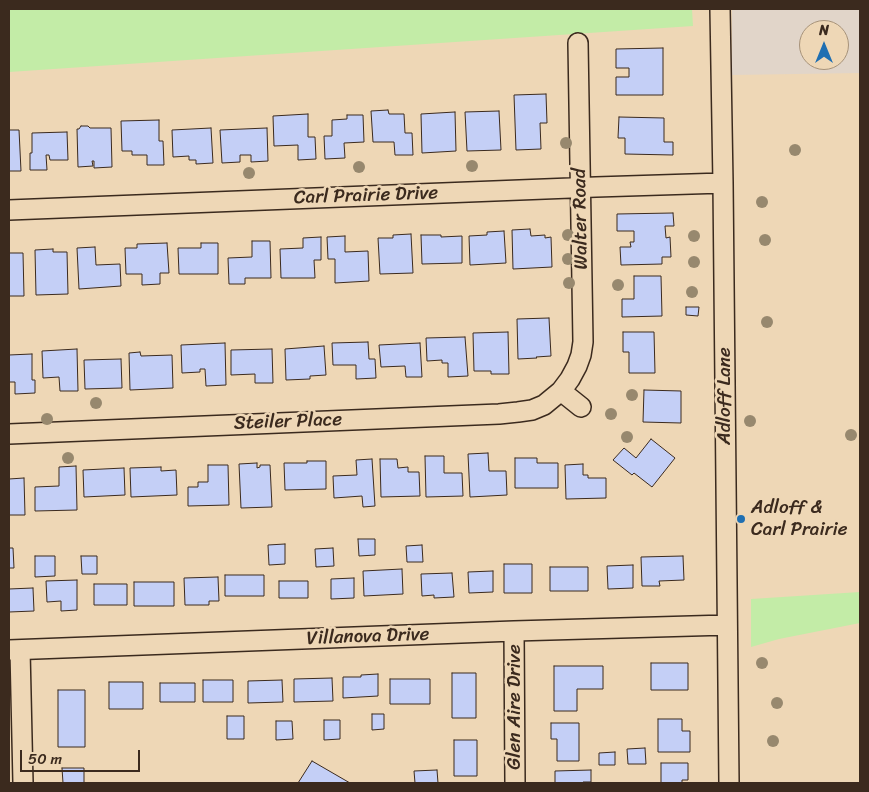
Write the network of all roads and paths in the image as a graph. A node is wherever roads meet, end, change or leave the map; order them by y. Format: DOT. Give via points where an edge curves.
graph roads {
  1 [pos="720,9"];
  2 [pos="578,43"];
  3 [pos="723,183"];
  4 [pos="580,188"];
  5 [pos="9,210"];
  6 [pos="561,391"];
  7 [pos="581,408"];
  8 [pos="9,434"];
  9 [pos="727,625"];
  10 [pos="514,631"];
  11 [pos="14,650"];
  12 [pos="23,783"];
  13 [pos="515,783"];
  14 [pos="729,783"];
  1 -- 3 [label="street, Adloff Lane"];
  2 -- 4 [label="street, Walter Road"];
  3 -- 4 [label="street, Carl Prairie Drive"];
  3 -- 9 [label="street, Adloff Lane"];
  4 -- 5 [label="street, Carl Prairie Drive"];
  4 -- 6 [label="street, Walter Road" via="583,342 577,366"];
  6 -- 7 [label="street"];
  6 -- 8 [label="street, Steiler Place" via="544,405 518,412"];
  9 -- 10 [label="street, Villanova Drive"];
  9 -- 14 [label="street, Adloff Lane"];
  10 -- 11 [label="street, Villanova Drive"];
  10 -- 13 [label="street, Glen Aire Drive"];
  11 -- 12 [label="street"];
}
